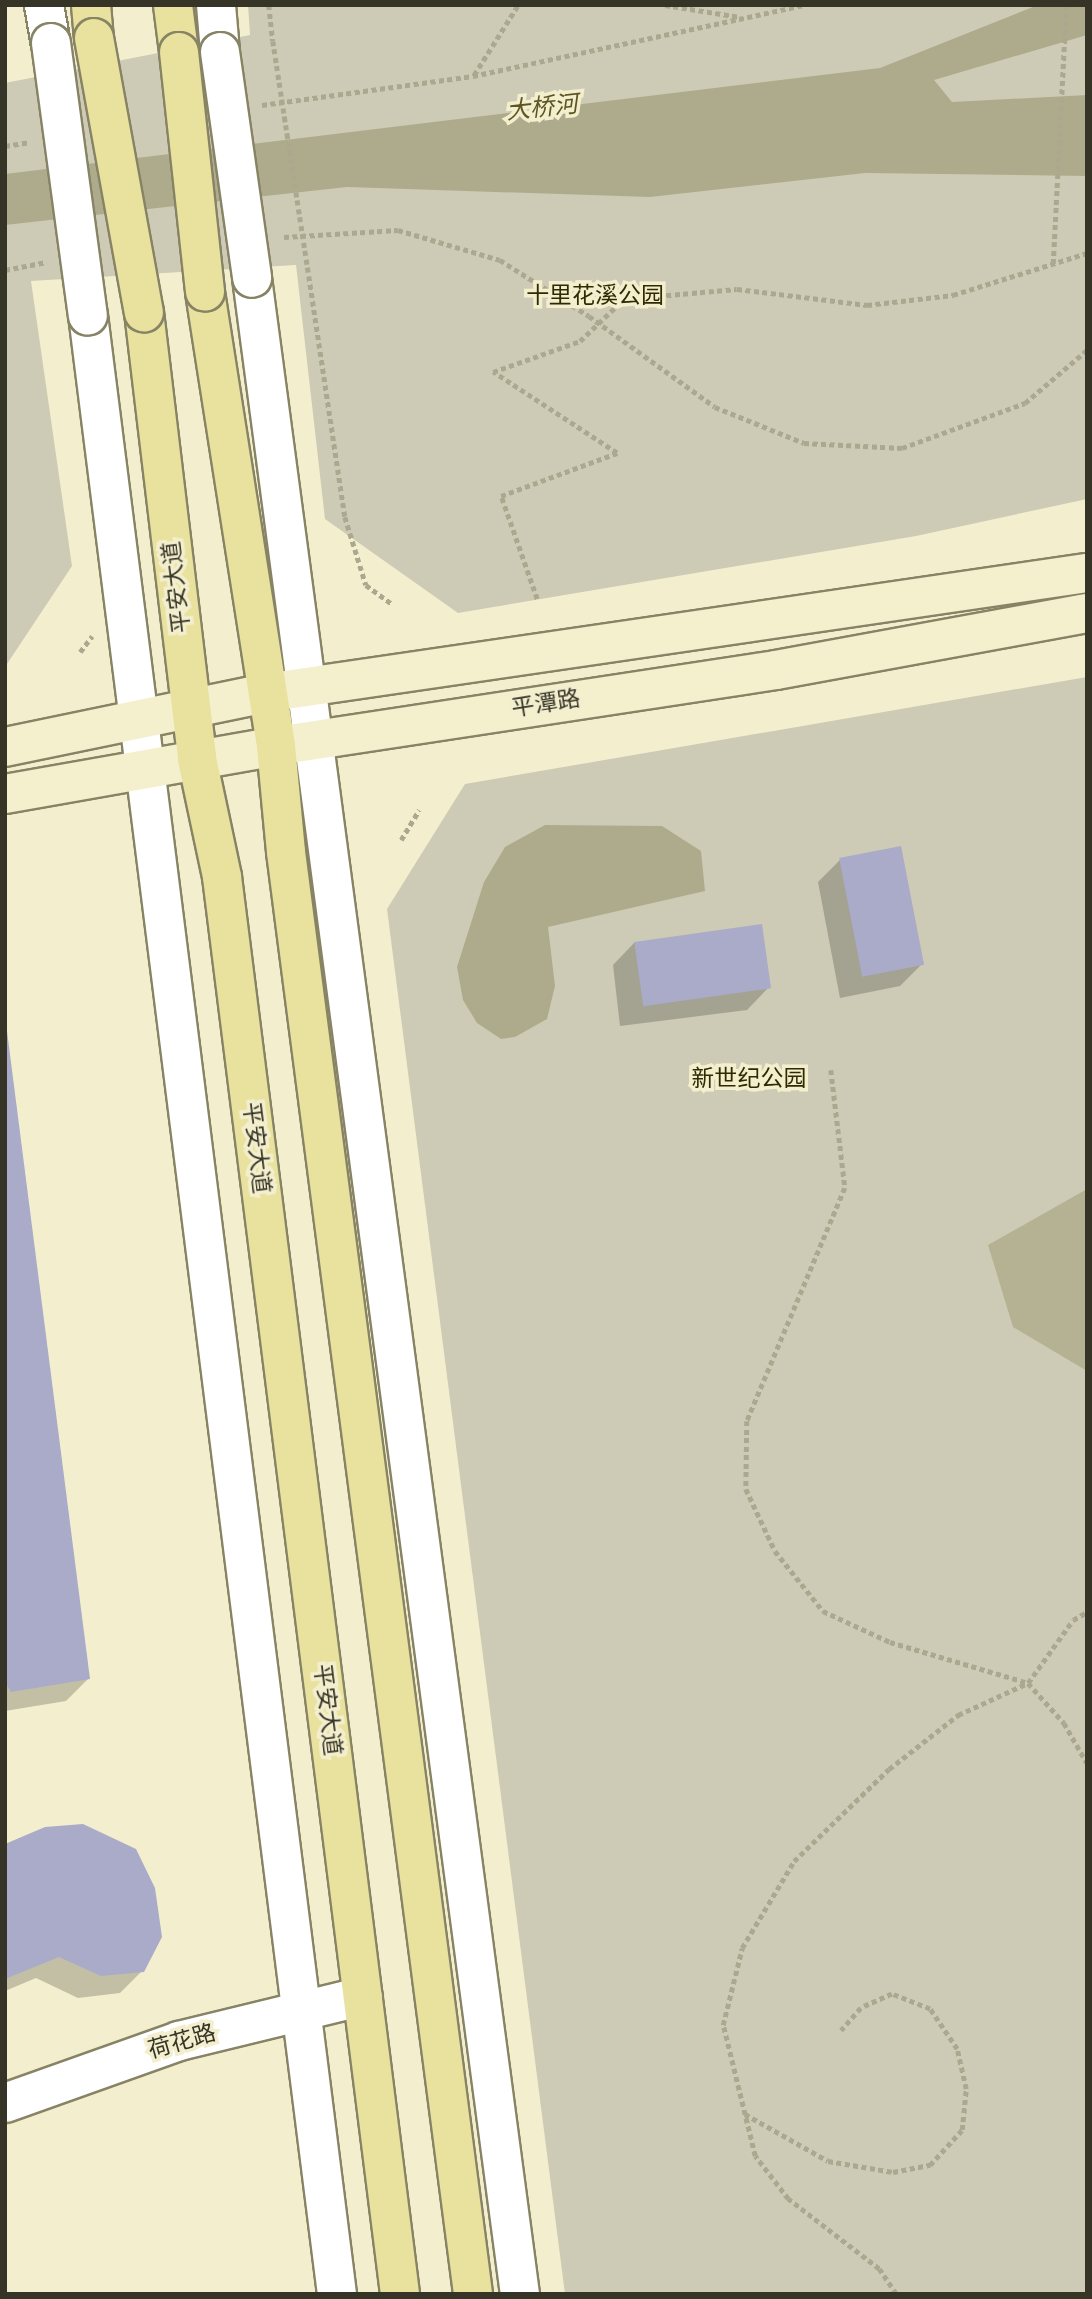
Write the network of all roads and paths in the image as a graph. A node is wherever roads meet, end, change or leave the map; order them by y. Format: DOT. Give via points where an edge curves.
graph roads {
  1 [pos="44,5"];
  2 [pos="173,5"];
  3 [pos="189,5"];
  4 [pos="216,5"];
  5 [pos="269,5"];
  6 [pos="518,5"];
  7 [pos="665,5"];
  8 [pos="803,5"];
  9 [pos="1066,5"];
  10 [pos="88,16"];
  11 [pos="745,17"];
  12 [pos="178,52"];
  13 [pos="473,76"];
  14 [pos="250,107"];
  15 [pos="32,142"];
  16 [pos="5,146"];
  17 [pos="276,238"];
  18 [pos="1087,253"];
  19 [pos="54,261"];
  20 [pos="1053,264"];
  21 [pos="5,270"];
  22 [pos="599,323"];
  23 [pos="1087,350"];
  24 [pos="1087,573"];
  25 [pos="537,599"];
  26 [pos="391,603"];
  27 [pos="1087,612"];
  28 [pos="307,687"];
  29 [pos="265,693"];
  30 [pos="190,705"];
  31 [pos="138,717"];
  32 [pos="314,740"];
  33 [pos="276,746"];
  34 [pos="5,747"];
  35 [pos="197,759"];
  36 [pos="145,768"];
  37 [pos="5,794"];
  38 [pos="419,810"];
  39 [pos="401,840"];
  40 [pos="831,1070"];
  41 [pos="1087,1612"];
  42 [pos="1028,1683"];
  43 [pos="1087,1763"];
  44 [pos="363,1996"];
  45 [pos="302,2011"];
  46 [pos="841,2031"];
  47 [pos="5,2103"];
  48 [pos="744,2113"];
  49 [pos="337,2294"];
  50 [pos="400,2294"];
  51 [pos="473,2294"];
  52 [pos="520,2294"];
  53 [pos="896,2294"];
  1 -- 31 [label="street, bridge"];
  2 -- 12 [label="main road"];
  3 -- 12 [label="street"];
  4 -- 28 [label="street, bridge"];
  5 -- 26 [label="path, bridge" via="345,517 366,585"];
  6 -- 13 [label="path"];
  7 -- 11 [label="path"];
  8 -- 11 [label="path"];
  9 -- 20 [label="path"];
  10 -- 30 [label="main road, 平安大道, bridge" via="144,312"];
  11 -- 13 [label="path"];
  12 -- 29 [label="main road, bridge" via="205,292"];
  13 -- 14 [label="path"];
  15 -- 16 [label="path"];
  17 -- 22 [label="path" via="398,230 499,260"];
  18 -- 20 [label="path"];
  19 -- 21 [label="path"];
  20 -- 22 [label="path" via="953,295 867,305 737,289 624,299"];
  22 -- 23 [label="path" via="715,407 804,443 902,449 1025,403"];
  22 -- 25 [label="path" via="580,341 493,372 617,453 501,496"];
  24 -- 28 [label="main road"];
  27 -- 32 [label="main road, 平潭路" via="776,670"];
  28 -- 29 [label="main road"];
  28 -- 32 [label="street"];
  29 -- 30 [label="main road"];
  29 -- 33 [label="main road"];
  30 -- 31 [label="main road"];
  30 -- 35 [label="main road, 平安大道"];
  31 -- 34 [label="main road"];
  31 -- 36 [label="street"];
  32 -- 33 [label="main road, 平潭路"];
  32 -- 52 [label="street"];
  33 -- 35 [label="main road, 平潭路"];
  33 -- 51 [label="main road"];
  35 -- 36 [label="main road, 平潭路"];
  35 -- 44 [label="main road, 平安大道" via="222,877"];
  36 -- 37 [label="main road, 平潭路"];
  36 -- 45 [label="street"];
  38 -- 39 [label="path"];
  40 -- 42 [label="path" via="845,1188 747,1421 746,1489 775,1551 823,1611 890,1642"];
  41 -- 42 [label="path" via="1073,1620"];
  42 -- 43 [label="path" via="1063,1723"];
  42 -- 48 [label="path" via="958,1715 889,1769 794,1861 742,1948 723,2025"];
  44 -- 45 [label="street, 荷花路"];
  44 -- 50 [label="main road, 平安大道"];
  45 -- 47 [label="street, 荷花路" via="178,2041"];
  45 -- 49 [label="street"];
  46 -- 48 [label="path" via="861,2008 892,1994 930,2009 957,2049 966,2088 962,2130 930,2165 893,2172 828,2161"];
  48 -- 53 [label="path" via="755,2156 788,2199 879,2269"];
}
